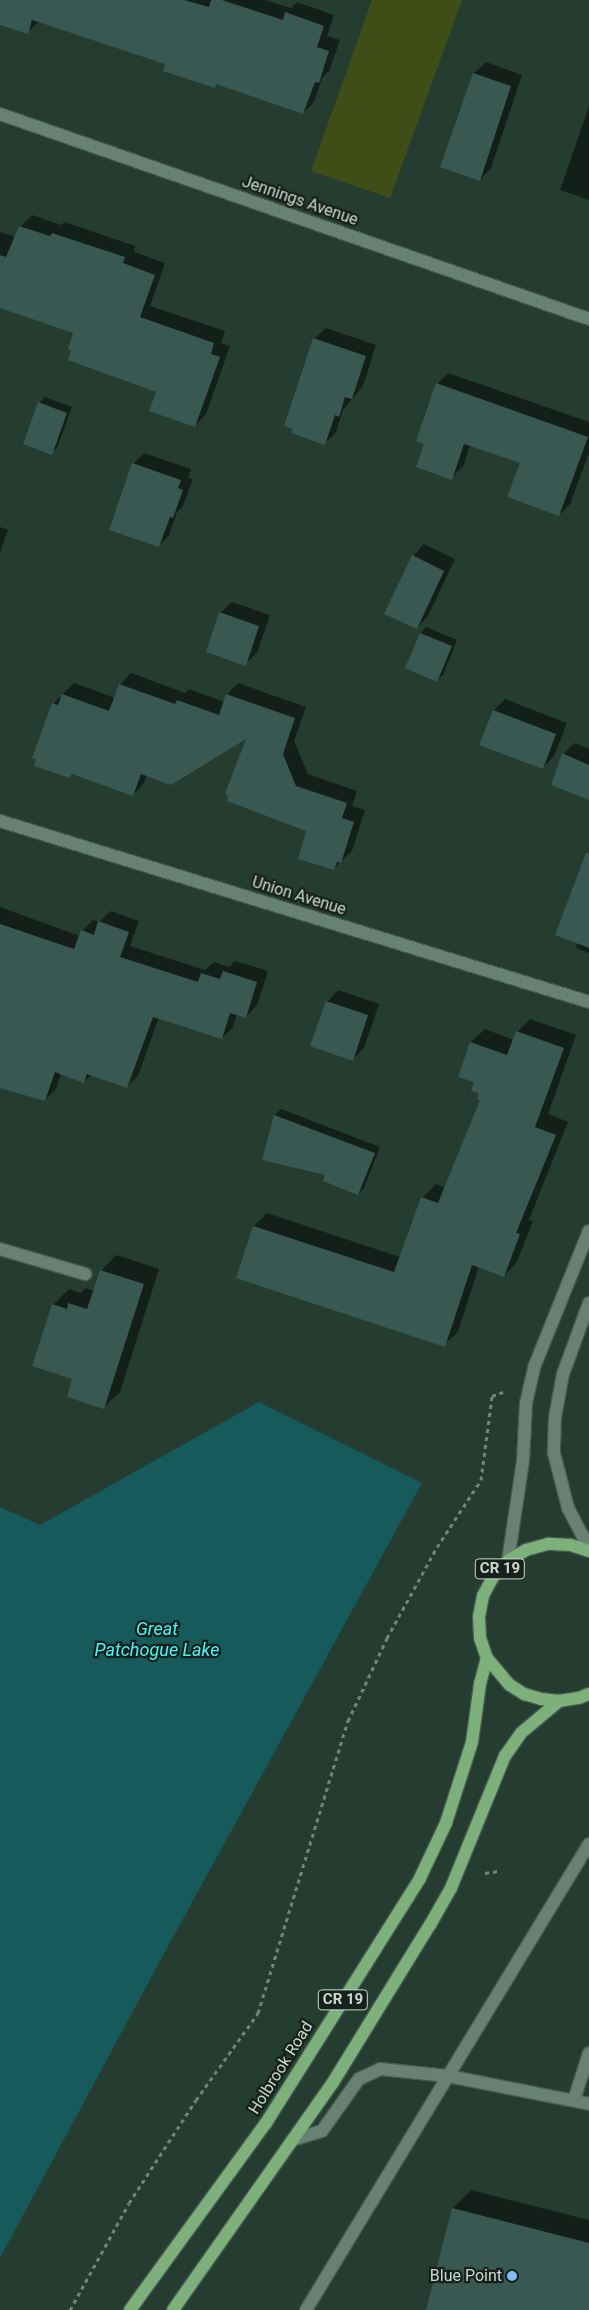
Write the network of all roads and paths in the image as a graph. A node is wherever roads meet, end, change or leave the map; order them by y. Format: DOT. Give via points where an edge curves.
graph roads {
  1 [pos="0,114"];
  2 [pos="589,319"];
  3 [pos="0,821"];
  4 [pos="589,1002"];
  5 [pos="589,1231"];
  6 [pos="0,1249"];
  7 [pos="85,1274"];
  8 [pos="589,1303"];
  9 [pos="492,1396"];
  10 [pos="589,1549"];
  11 [pos="508,1562"];
  12 [pos="487,1658"];
  13 [pos="589,1694"];
  14 [pos="558,1701"];
  15 [pos="589,1844"];
  16 [pos="589,2053"];
  17 [pos="448,2076"];
  18 [pos="574,2100"];
  19 [pos="589,2104"];
  20 [pos="292,2140"];
  21 [pos="70,2310"];
  22 [pos="130,2310"];
  23 [pos="174,2310"];
  24 [pos="306,2310"];
  1 -- 2 [label="street, Jennings Avenue"];
  3 -- 4 [label="street, Union Avenue"];
  5 -- 11 [label="street" via="535,1365 526,1403 523,1461"];
  6 -- 7 [label="street"];
  8 -- 10 [label="street" via="563,1374 555,1417 554,1454 568,1508"];
  9 -- 21 [label="path" via="481,1480 437,1547 391,1629 348,1721 258,2013 196,2100 130,2203"];
  10 -- 11 [label="main road, CR 19" via="548,1544 526,1550"];
  11 -- 12 [label="main road, CR 19" via="492,1577 483,1596 480,1638"];
  12 -- 14 [label="main road, CR 19" via="510,1685 524,1694"];
  12 -- 22 [label="main road, Holbrook Road / CR 19" via="472,1742 446,1823 420,1878 266,2123"];
  13 -- 14 [label="main road, CR 19"];
  14 -- 20 [label="main road, CR 19" via="521,1733 504,1756 450,1888 332,2084"];
  15 -- 17 [label="street"];
  16 -- 18 [label="street"];
  17 -- 18 [label="street"];
  17 -- 20 [label="street" via="380,2069 359,2079 322,2131"];
  17 -- 24 [label="street"];
  18 -- 19 [label="street"];
  20 -- 23 [label="main road, CR 19"];
}
